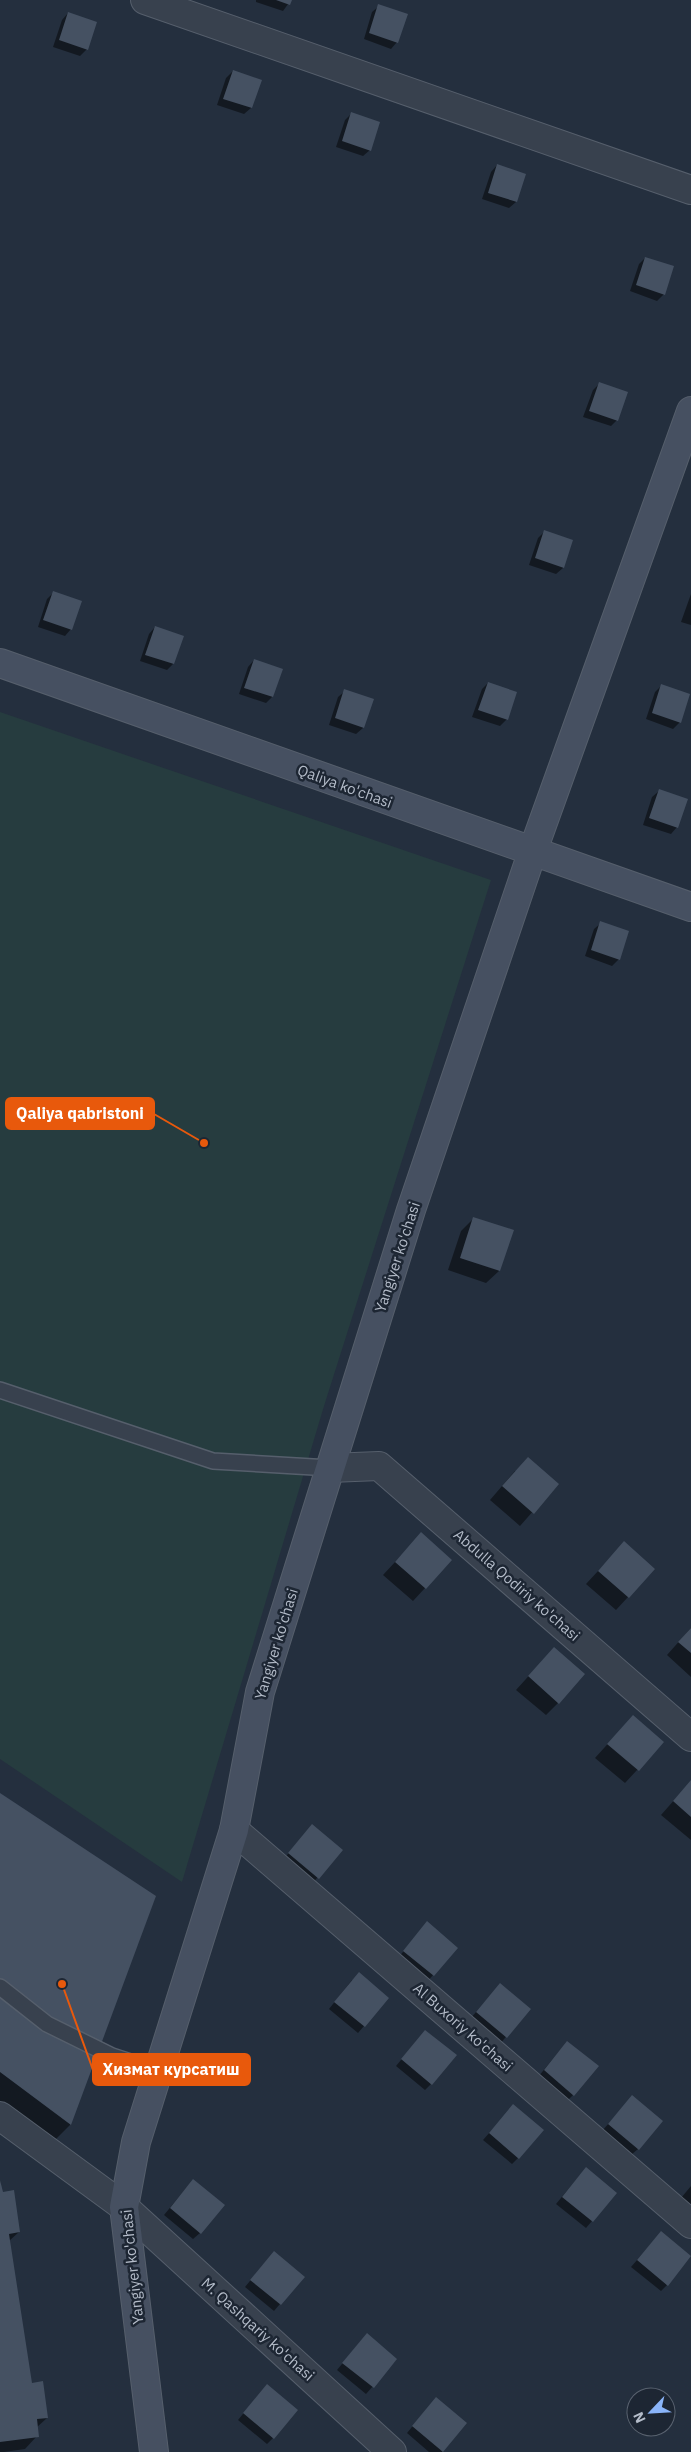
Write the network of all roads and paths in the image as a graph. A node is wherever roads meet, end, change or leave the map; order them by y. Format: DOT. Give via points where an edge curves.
graph roads {
  1 [pos="145,0"];
  2 [pos="691,190"];
  3 [pos="691,410"];
  4 [pos="0,664"];
  5 [pos="532,853"];
  6 [pos="691,908"];
  7 [pos="0,1390"];
  8 [pos="330,1468"];
  9 [pos="691,1737"];
  10 [pos="234,1830"];
  11 [pos="0,1987"];
  12 [pos="158,2071"];
  13 [pos="0,2116"];
  14 [pos="124,2207"];
  15 [pos="691,2224"];
  16 [pos="154,2452"];
  17 [pos="392,2452"];
  1 -- 2 [label="street"];
  3 -- 5 [label="street, Yangiyer ko'chasi"];
  4 -- 5 [label="street, Qaliya ko'chasi"];
  5 -- 6 [label="street, Qaliya ko'chasi"];
  5 -- 8 [label="street, Yangiyer ko'chasi" via="411,1210"];
  7 -- 8 [label="lane" via="213,1461"];
  8 -- 9 [label="street, Abdulla Qodiriy ko'chasi" via="379,1466"];
  8 -- 10 [label="street, Yangiyer ko'chasi" via="260,1692"];
  10 -- 12 [label="street, Yangiyer ko'chasi"];
  10 -- 15 [label="street, Al Buxoriy ko'chasi"];
  11 -- 12 [label="lane" via="47,2024 112,2056"];
  12 -- 14 [label="street, Yangiyer ko'chasi" via="136,2142"];
  13 -- 14 [label="street, M. Qashqariy ko'chasi"];
  14 -- 16 [label="street, Yangiyer ko'chasi"];
  14 -- 17 [label="street, M. Qashqariy ko'chasi"];
}
